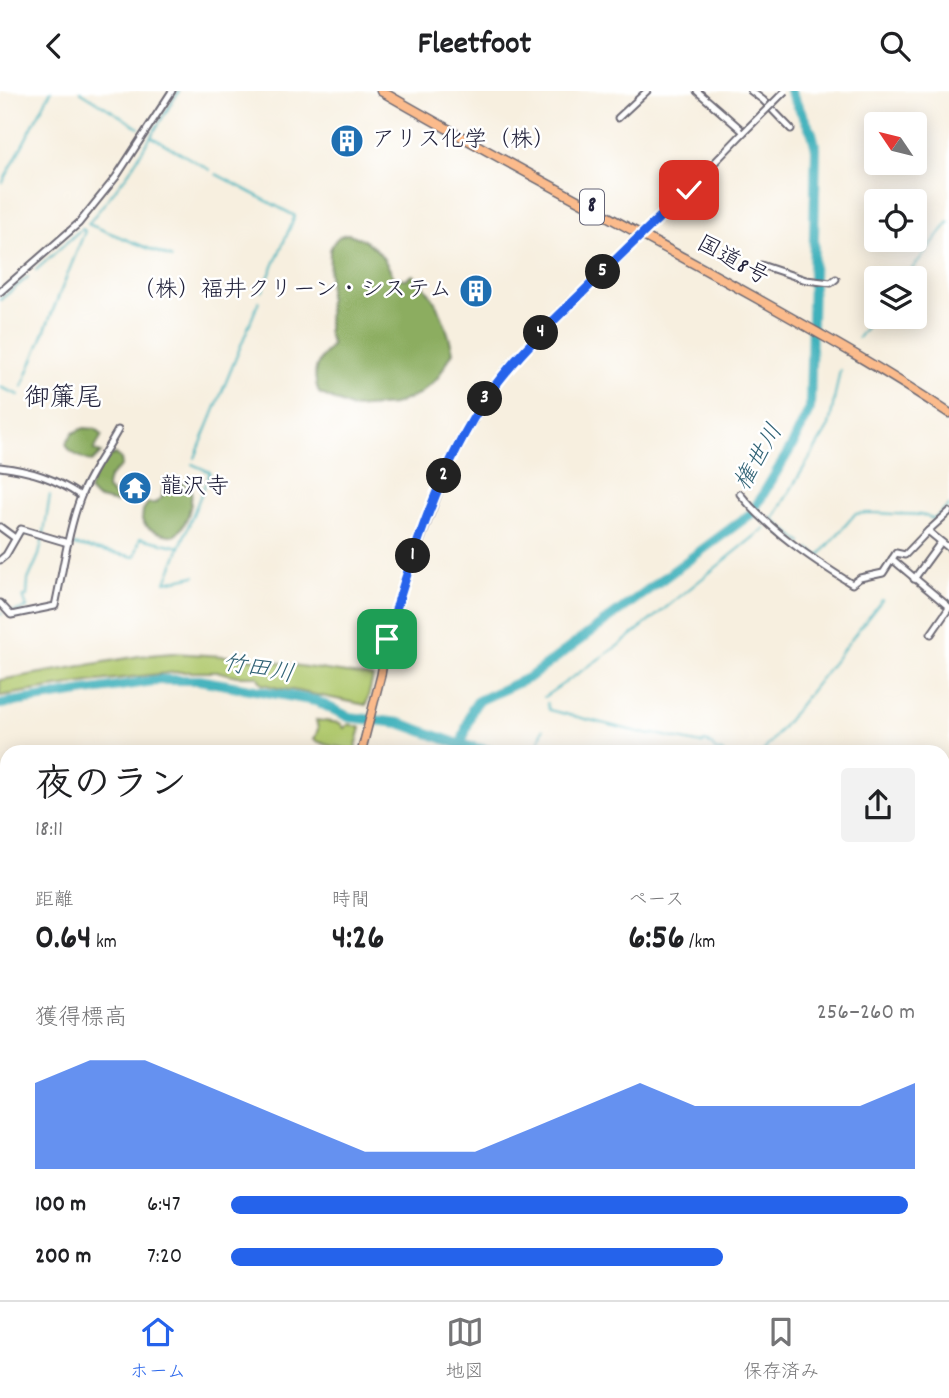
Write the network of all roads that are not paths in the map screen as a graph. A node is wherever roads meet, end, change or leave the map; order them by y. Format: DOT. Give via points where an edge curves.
graph roads {
  1 [pos="172,91"];
  2 [pos="381,91"];
  3 [pos="647,91"];
  4 [pos="697,91"];
  5 [pos="751,91"];
  6 [pos="785,91"];
  7 [pos="618,118"];
  8 [pos="790,129"];
  9 [pos="744,132"];
  10 [pos="642,234"];
  11 [pos="761,265"];
  12 [pos="833,281"];
  13 [pos="0,292"];
  14 [pos="949,413"];
  15 [pos="118,430"];
  16 [pos="0,467"];
  17 [pos="740,494"];
  18 [pos="80,496"];
  19 [pos="949,512"];
  20 [pos="0,527"];
  21 [pos="928,531"];
  22 [pos="15,538"];
  23 [pos="941,542"];
  24 [pos="68,543"];
  25 [pos="949,548"];
  26 [pos="892,559"];
  27 [pos="0,560"];
  28 [pos="914,579"];
  29 [pos="0,603"];
  30 [pos="949,607"];
  31 [pos="931,634"];
  32 [pos="363,745"];
  1 -- 13 [label="street" via="116,177 79,223"];
  2 -- 10 [label="highway, 国道8号 / 8"];
  3 -- 7 [label="street"];
  4 -- 9 [label="street"];
  5 -- 8 [label="street"];
  6 -- 9 [label="street, bridge"];
  9 -- 10 [label="street"];
  10 -- 14 [label="highway, 国道8号 / 8" via="830,339"];
  10 -- 32 [label="main road" via="510,365 471,422 448,466 404,583"];
  11 -- 12 [label="street" via="806,280"];
  15 -- 18 [label="street"];
  16 -- 18 [label="street" via="50,477"];
  17 -- 26 [label="street" via="761,519 852,584 860,577 883,573"];
  18 -- 24 [label="street"];
  19 -- 21 [label="street"];
  20 -- 22 [label="street"];
  21 -- 23 [label="street"];
  21 -- 26 [label="street" via="905,555 897,553"];
  22 -- 24 [label="street" via="21,529"];
  22 -- 27 [label="street"];
  23 -- 25 [label="street"];
  23 -- 28 [label="street"];
  24 -- 29 [label="street" via="55,606 11,615"];
  26 -- 28 [label="street"];
  28 -- 30 [label="street"];
  30 -- 31 [label="street"];
}
